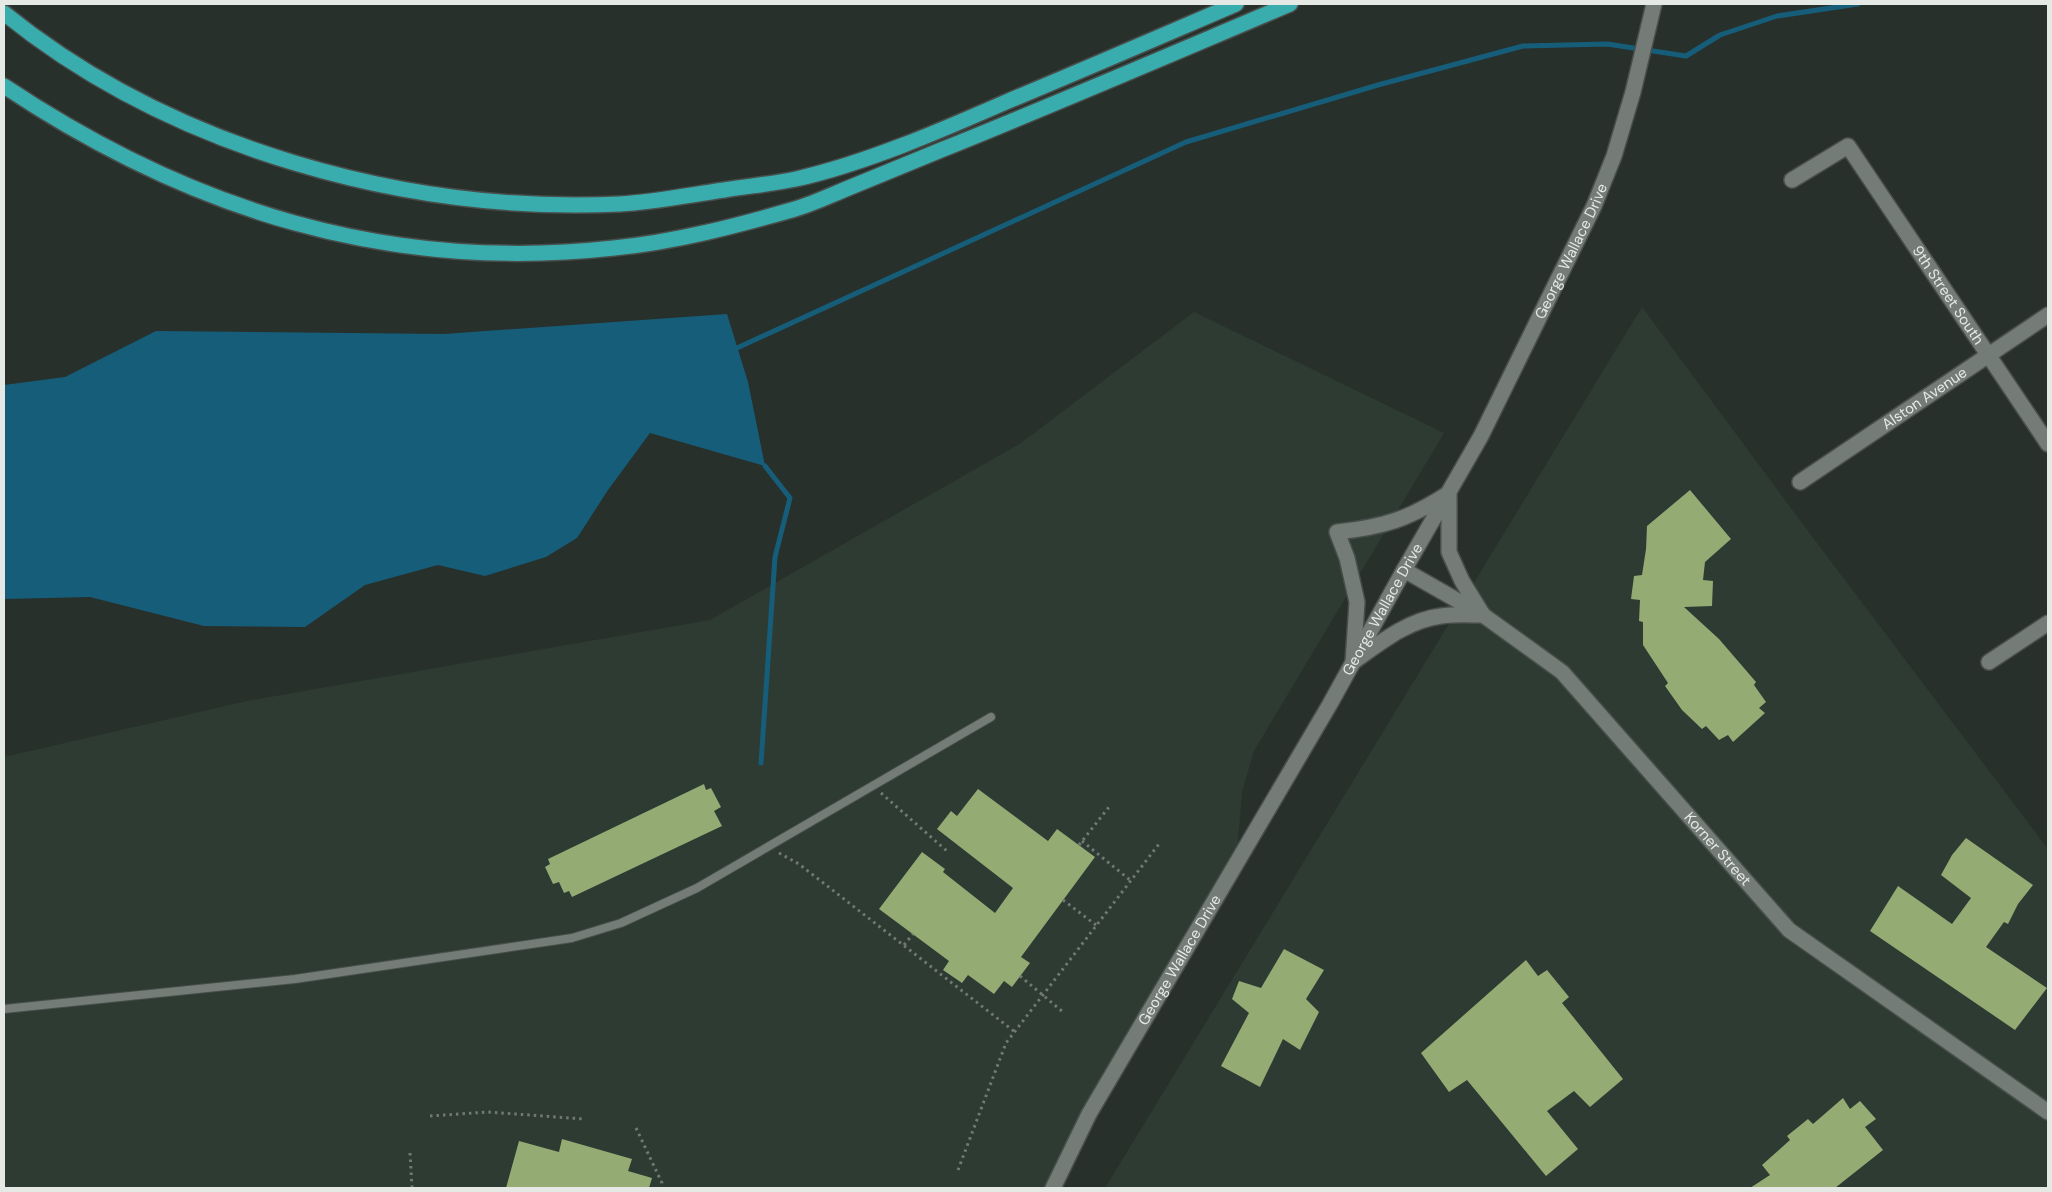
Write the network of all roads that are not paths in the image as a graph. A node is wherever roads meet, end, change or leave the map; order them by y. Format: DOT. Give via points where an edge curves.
graph roads {
  1 [pos="1236,4"];
  2 [pos="1290,4"];
  3 [pos="1654,4"];
  4 [pos="4,13"];
  5 [pos="4,86"];
  6 [pos="1792,180"];
  7 [pos="2048,316"];
  8 [pos="1988,355"];
  9 [pos="2048,444"];
  10 [pos="1800,482"];
  11 [pos="1448,492"];
  12 [pos="1404,570"];
  13 [pos="1484,615"];
  14 [pos="2048,623"];
  15 [pos="1354,662"];
  16 [pos="1989,662"];
  17 [pos="991,717"];
  18 [pos="4,1009"];
  19 [pos="2048,1112"];
  20 [pos="1053,1188"];
  1 -- 4 [label="highway" via="977,115 849,163 795,179 621,204 485,200 344,175 266,153 187,123 116,88 36,39"];
  2 -- 5 [label="highway" via="799,208 660,241 528,254 474,253 393,245 270,217 192,188 113,152"];
  3 -- 11 [label="street, George Wallace Drive" via="1614,156 1594,206 1481,436"];
  6 -- 8 [label="street, 9th Street South" via="1848,146"];
  7 -- 8 [label="street, Alston Avenue"];
  8 -- 9 [label="street, 9th Street South"];
  8 -- 10 [label="street, Alston Avenue"];
  11 -- 12 [label="street, George Wallace Drive"];
  11 -- 13 [label="street" via="1449,552 1462,582"];
  11 -- 15 [label="street" via="1406,518 1369,529 1337,532 1357,602"];
  12 -- 13 [label="street, Korner Street"];
  12 -- 15 [label="street, George Wallace Drive"];
  13 -- 15 [label="street" via="1442,615 1426,619 1388,638"];
  13 -- 19 [label="street, Korner Street" via="1562,672 1788,930"];
  14 -- 16 [label="street"];
  15 -- 20 [label="street, George Wallace Drive" via="1089,1114"];
  17 -- 18 [label="lane" via="697,888 622,923 572,938 295,979"];
}
